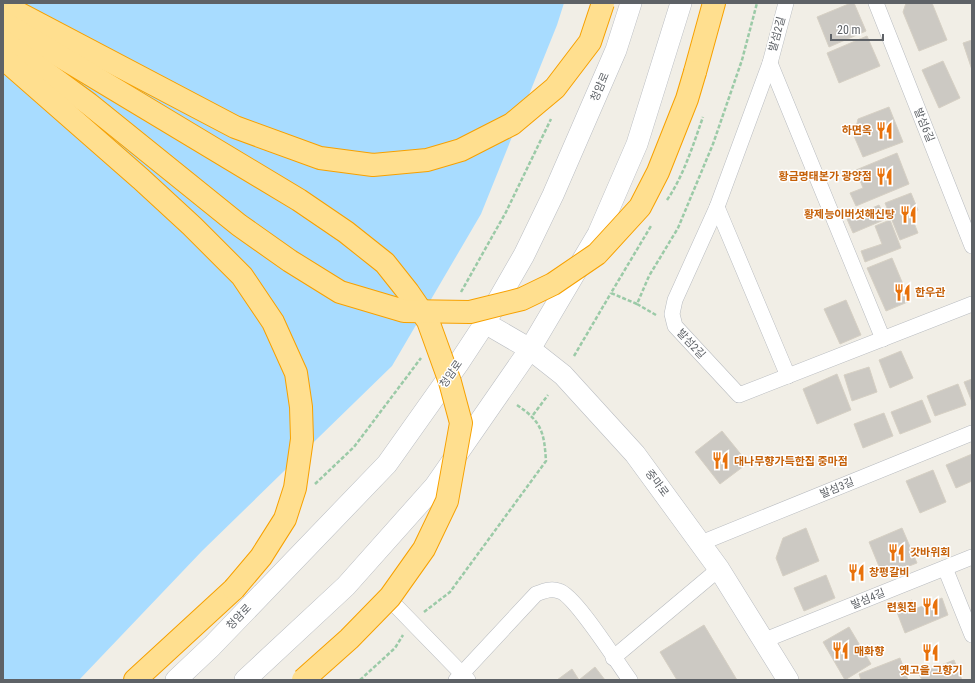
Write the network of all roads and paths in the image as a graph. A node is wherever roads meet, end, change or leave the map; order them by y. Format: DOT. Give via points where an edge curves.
graph roads {
  1 [pos="603,3"];
  2 [pos="631,3"];
  3 [pos="681,3"];
  4 [pos="714,3"];
  5 [pos="756,3"];
  6 [pos="786,3"];
  7 [pos="876,3"];
  8 [pos="3,4"];
  9 [pos="3,22"];
  10 [pos="3,41"];
  11 [pos="3,58"];
  12 [pos="770,63"];
  13 [pos="553,115"];
  14 [pos="717,207"];
  15 [pos="972,246"];
  16 [pos="611,293"];
  17 [pos="459,295"];
  18 [pos="972,304"];
  19 [pos="485,323"];
  20 [pos="675,326"];
  21 [pos="883,339"];
  22 [pos="530,349"];
  23 [pos="422,356"];
  24 [pos="574,356"];
  25 [pos="788,376"];
  26 [pos="548,395"];
  27 [pos="517,404"];
  28 [pos="532,416"];
  29 [pos="972,433"];
  30 [pos="310,489"];
  31 [pos="701,543"];
  32 [pos="972,558"];
  33 [pos="945,568"];
  34 [pos="719,569"];
  35 [pos="396,607"];
  36 [pos="413,623"];
  37 [pos="972,635"];
  38 [pos="765,640"];
  39 [pos="613,658"];
  40 [pos="463,678"];
  41 [pos="135,680"];
  42 [pos="176,680"];
  43 [pos="245,680"];
  44 [pos="303,680"];
  45 [pos="360,680"];
  46 [pos="630,680"];
  47 [pos="788,680"];
  1 -- 8 [label="highway, bridge" via="590,42 555,88 512,124 461,150 427,160 373,165 320,158 235,127"];
  2 -- 19 [label="main road, 청암로" via="616,50 554,195"];
  3 -- 22 [label="main road" via="637,144 598,234"];
  4 -- 10 [label="highway, bridge" via="687,99 658,172 640,207 597,254 553,284 522,299 470,312 404,311 340,292 290,262 239,225 89,104"];
  5 -- 20 [label="path" via="742,60 713,144 678,228 649,276 637,304"];
  6 -- 12 [label="street, 발섬2길"];
  7 -- 15 [label="street, 발섬6길"];
  9 -- 44 [label="highway, bridge" via="299,200 346,232 385,263 428,321 450,382 461,423 446,501 424,549 390,597"];
  11 -- 41 [label="highway, bridge" via="141,179 242,276 273,322 296,373 302,407 302,439 295,488 285,519 261,558 234,589"];
  12 -- 14 [label="street, 발섬2길"];
  12 -- 21 [label="street"];
  13 -- 17 [label="path" via="506,212"];
  14 -- 20 [label="street, 발섬2길" via="675,300 672,314"];
  14 -- 25 [label="street"];
  16 -- 24 [label="path"];
  18 -- 21 [label="street, 발섬2길"];
  19 -- 22 [label="main road, 중마로"];
  19 -- 42 [label="main road, 청암로" via="387,464"];
  20 -- 25 [label="street, 발섬2길" via="739,395"];
  21 -- 25 [label="street, 발섬2길"];
  22 -- 31 [label="main road, 중마로" via="563,375 635,454"];
  22 -- 43 [label="main road" via="435,486 346,586"];
  23 -- 30 [label="path" via="354,447"];
  26 -- 28 [label="path"];
  27 -- 28 [label="path"];
  28 -- 36 [label="path" via="544,436 546,461 450,592"];
  29 -- 31 [label="street, 발섬3길"];
  31 -- 34 [label="main road, 중마로"];
  32 -- 33 [label="street, 발섬4길"];
  33 -- 37 [label="street"];
  33 -- 38 [label="street, 발섬4길"];
  34 -- 38 [label="main road, 중마로"];
  34 -- 39 [label="street"];
  35 -- 36 [label="street"];
  36 -- 40 [label="street"];
  36 -- 45 [label="path" via="395,648"];
  38 -- 47 [label="main road, 중마로"];
  39 -- 40 [label="street" via="574,602 561,591 548,589 536,594"];
  39 -- 46 [label="street"];
}
